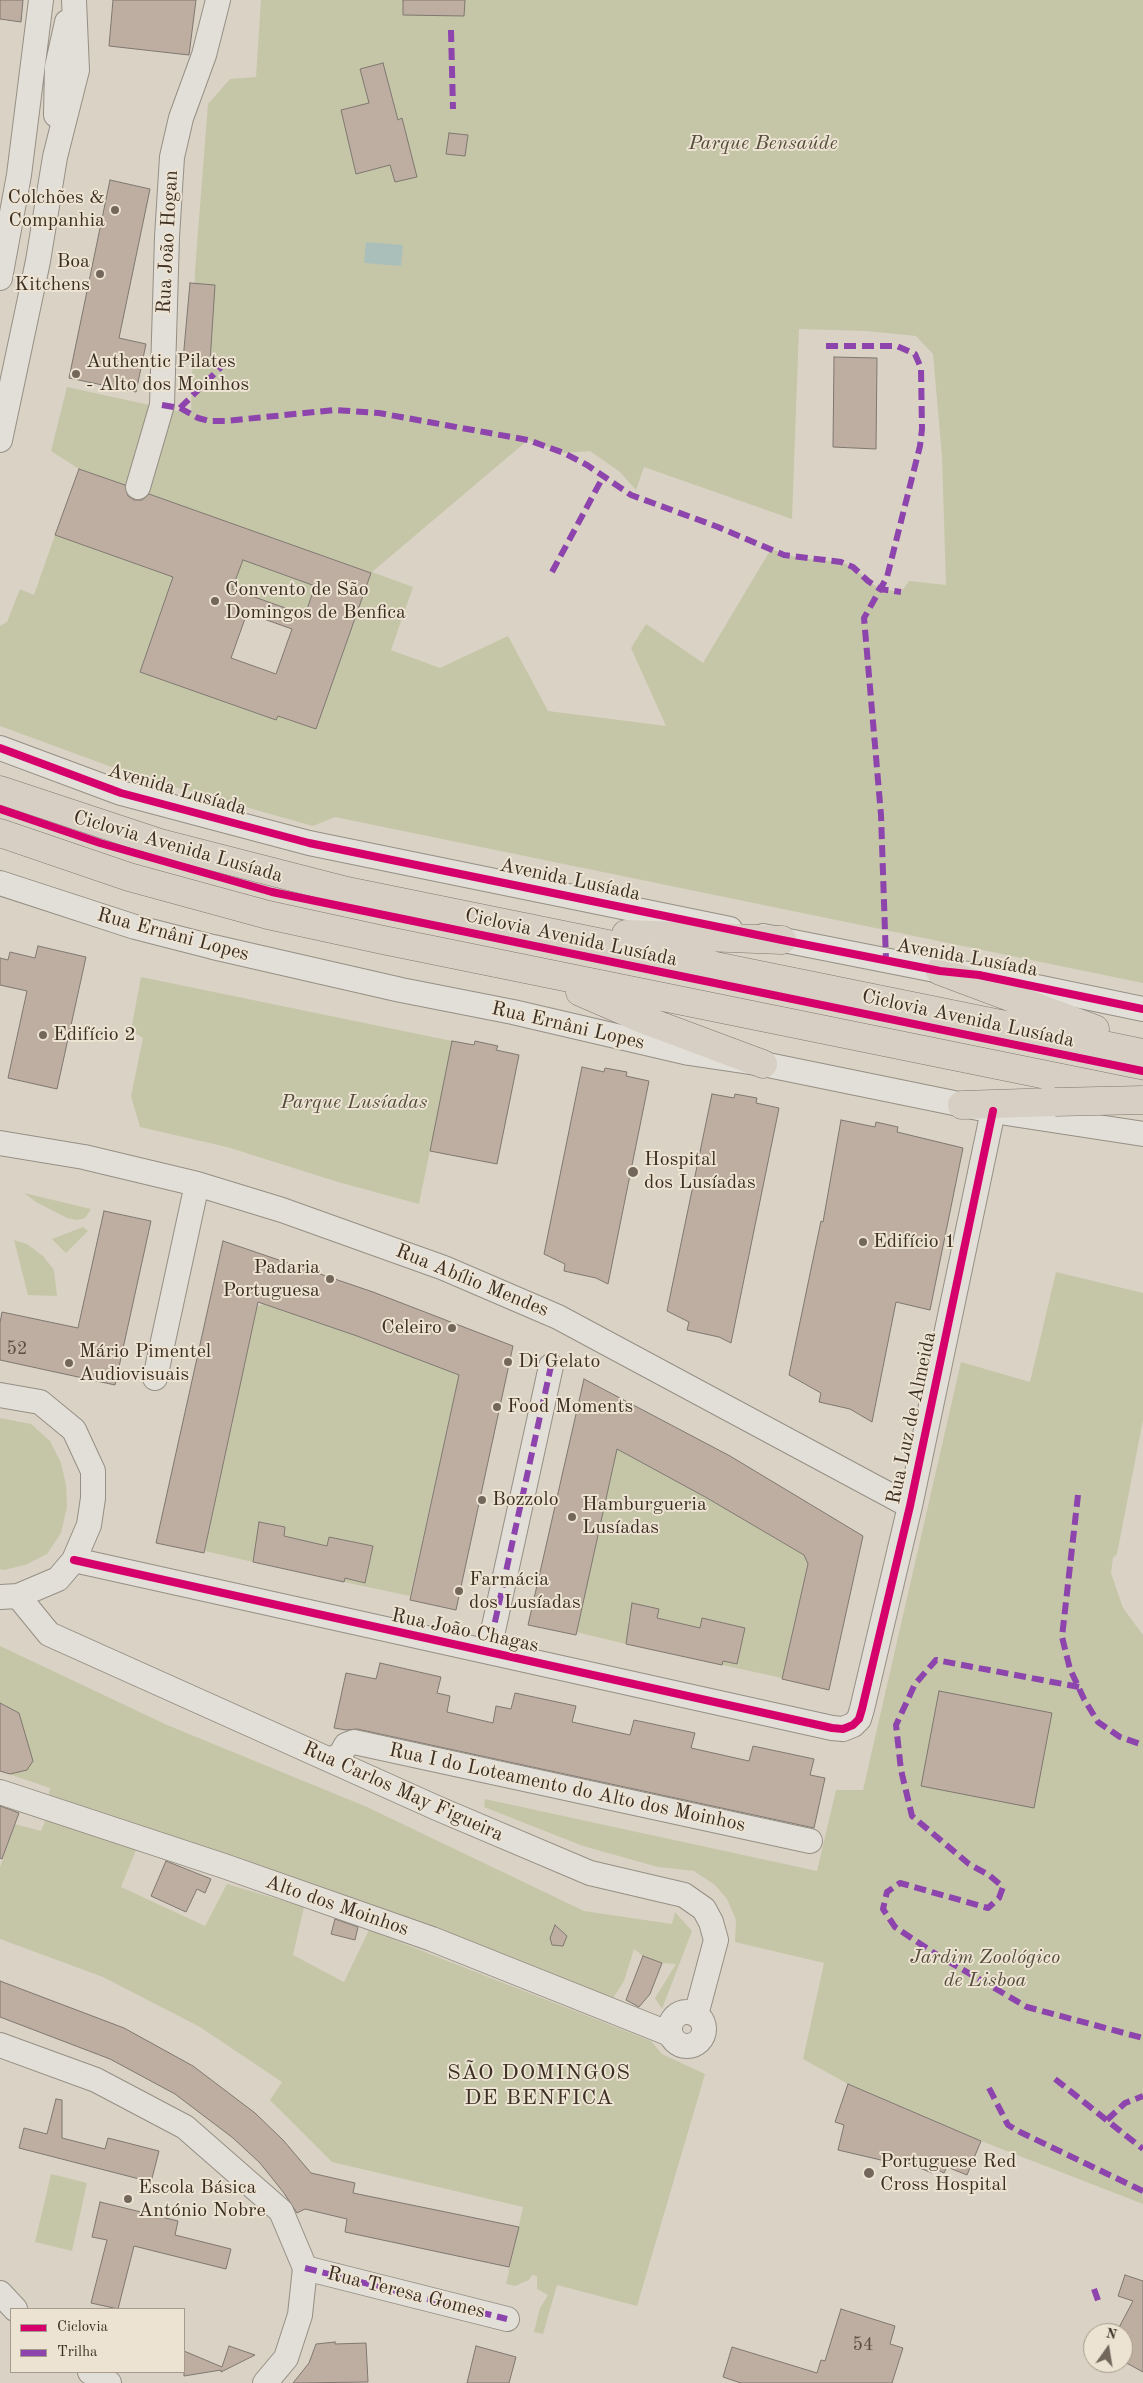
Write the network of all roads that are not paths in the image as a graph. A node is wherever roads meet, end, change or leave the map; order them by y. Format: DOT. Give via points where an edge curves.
graph roads {
  1 [pos="41,0"];
  2 [pos="73,0"];
  3 [pos="218,0"];
  4 [pos="0,278"];
  5 [pos="2,424"];
  6 [pos="138,487"];
  7 [pos="0,748"];
  8 [pos="0,790"];
  9 [pos="0,833"];
  10 [pos="0,883"];
  11 [pos="529,928"];
  12 [pos="782,940"];
  13 [pos="530,971"];
  14 [pos="940,971"];
  15 [pos="1143,1008"];
  16 [pos="1066,1029"];
  17 [pos="1143,1047"];
  18 [pos="1143,1053"];
  19 [pos="763,1064"];
  20 [pos="1055,1090"];
  21 [pos="1143,1095"];
  22 [pos="1143,1100"];
  23 [pos="962,1105"];
  24 [pos="993,1111"];
  25 [pos="1143,1134"];
  26 [pos="0,1143"];
  27 [pos="198,1184"];
  28 [pos="550,1366"];
  29 [pos="155,1378"];
  30 [pos="0,1395"];
  31 [pos="910,1506"];
  32 [pos="74,1560"];
  33 [pos="9,1597"];
  34 [pos="491,1640"];
  35 [pos="850,1726"];
  36 [pos="331,1760"];
  37 [pos="0,1792"];
  38 [pos="810,1841"];
  39 [pos="670,2034"];
  40 [pos="0,2045"];
  41 [pos="305,2268"];
  42 [pos="0,2293"];
  43 [pos="14,2308"];
  44 [pos="507,2319"];
  45 [pos="92,2373"];
  46 [pos="109,2383"];
  47 [pos="264,2383"];
  1 -- 4 [label="street" via="19,175"];
  2 -- 5 [label="street" via="57,67 55,156 38,260"];
  3 -- 6 [label="street, Rua João Hogan" via="172,157 162,405"];
  7 -- 12 [label="street, Avenida Lusíada" via="121,793 309,843"];
  8 -- 11 [label="main road" via="160,843 276,874"];
  9 -- 13 [label="main road" via="129,877 268,915"];
  10 -- 19 [label="street, Rua Ernâni Lopes" via="135,927 213,947 689,1054"];
  11 -- 12 [label="main road"];
  11 -- 16 [label="main road"];
  12 -- 14 [label="street, Avenida Lusíada"];
  13 -- 19 [label="main road" via="644,1020"];
  13 -- 20 [label="main road"];
  14 -- 15 [label="street, Avenida Lusíada" via="978,974"];
  14 -- 16 [label="main road"];
  16 -- 17 [label="main road"];
  16 -- 18 [label="main road"];
  19 -- 23 [label="street, Rua Ernâni Lopes"];
  20 -- 21 [label="main road"];
  20 -- 22 [label="main road, bridge"];
  20 -- 23 [label="main road"];
  23 -- 24 [label="street, Rua Ernâni Lopes"];
  24 -- 25 [label="street, Rua Ernâni Lopes"];
  24 -- 31 [label="street, Rua Luz de Almeida"];
  26 -- 27 [label="street, Rua Abílio Mendes" via="84,1157"];
  27 -- 29 [label="street"];
  27 -- 31 [label="street, Rua Abílio Mendes" via="355,1234 533,1305"];
  28 -- 34 [label="street"];
  30 -- 32 [label="street" via="40,1402 74,1430 93,1470 89,1525"];
  31 -- 35 [label="street, Rua Luz de Almeida" via="862,1709 859,1719"];
  32 -- 33 [label="street" via="58,1579"];
  32 -- 35 [label="street, Rua João Chagas" via="832,1728"];
  33 -- 36 [label="street, Rua Carlos May Figueira" via="49,1634"];
  36 -- 38 [label="street, Rua I do Loteamento do Alto dos Moinhos" via="354,1742"];
  36 -- 39 [label="street, Rua Carlos May Figueira" via="590,1873 684,1894 704,1909 716,1940 696,2015 703,2026 703,2034 689,2046 677,2043"];
  37 -- 39 [label="street, Alto dos Moinhos" via="423,1936"];
  40 -- 41 [label="street" via="96,2080 185,2127 281,2210"];
  41 -- 44 [label="street, Rua Teresa Gomes"];
  41 -- 47 [label="street" via="300,2315 286,2358"];
  42 -- 43 [label="street"];
  45 -- 46 [label="street"];
}
